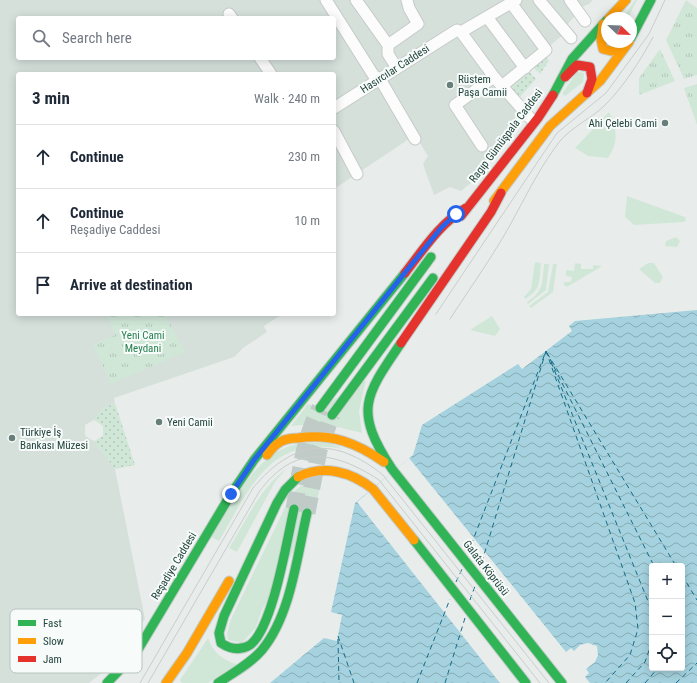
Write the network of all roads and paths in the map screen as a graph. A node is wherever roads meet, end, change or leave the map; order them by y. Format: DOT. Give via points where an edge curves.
graph roads {
  1 [pos="326,0"];
  2 [pos="356,0"];
  3 [pos="407,0"];
  4 [pos="539,0"];
  5 [pos="570,0"];
  6 [pos="626,0"];
  7 [pos="651,0"];
  8 [pos="513,2"];
  9 [pos="615,12"];
  10 [pos="486,17"];
  11 [pos="585,21"];
  12 [pos="601,27"];
  13 [pos="637,27"];
  14 [pos="459,31"];
  15 [pos="601,34"];
  16 [pos="571,38"];
  17 [pos="388,45"];
  18 [pos="601,47"];
  19 [pos="603,48"];
  20 [pos="617,48"];
  21 [pos="625,48"];
  22 [pos="261,60"];
  23 [pos="397,68"];
  24 [pos="525,68"];
  25 [pos="270,72"];
  26 [pos="494,77"];
  27 [pos="380,79"];
  28 [pos="561,82"];
  29 [pos="502,86"];
  30 [pos="587,93"];
  31 [pos="336,107"];
  32 [pos="530,118"];
  33 [pos="336,135"];
  34 [pos="415,139"];
  35 [pos="482,146"];
  36 [pos="357,174"];
  37 [pos="500,193"];
  38 [pos="466,208"];
  39 [pos="448,234"];
  40 [pos="435,251"];
  41 [pos="320,408"];
  42 [pos="332,414"];
  43 [pos="392,469"];
  44 [pos="243,476"];
  45 [pos="294,509"];
  46 [pos="307,513"];
  47 [pos="269,519"];
  48 [pos="142,643"];
  49 [pos="117,673"];
  50 [pos="108,683"];
  51 [pos="166,683"];
  52 [pos="218,683"];
  53 [pos="526,683"];
  54 [pos="562,683"];
  1 -- 27 [label="street" via="374,76"];
  2 -- 17 [label="street"];
  3 -- 17 [label="street" via="418,24"];
  4 -- 16 [label="street"];
  5 -- 11 [label="street"];
  6 -- 9 [label="main road, Ragıp Gümüşpala Caddesi"];
  7 -- 13 [label="main road"];
  8 -- 10 [label="street, Hasırcılar Caddesi"];
  8 -- 24 [label="street" via="546,50"];
  10 -- 14 [label="street, Hasırcılar Caddesi"];
  10 -- 24 [label="street"];
  12 -- 28 [label="main road, Ragıp Gümüşpala Caddesi" via="572,59"];
  14 -- 23 [label="street, Hasırcılar Caddesi"];
  14 -- 26 [label="street"];
  15 -- 18 [label="main road"];
  17 -- 23 [label="street" via="388,54"];
  19 -- 20 [label="main road" via="611,51"];
  21 -- 30 [label="main road" via="600,81"];
  22 -- 25 [label="street"];
  23 -- 27 [label="street, Hasırcılar Caddesi"];
  24 -- 29 [label="street"];
  26 -- 29 [label="street"];
  26 -- 35 [label="street" via="455,105"];
  27 -- 31 [label="street, Hasırcılar Caddesi"];
  27 -- 34 [label="street"];
  28 -- 30 [label="main road" via="577,65 586,64 592,72"];
  28 -- 38 [label="main road, Ragıp Gümüşpala Caddesi" via="538,118"];
  29 -- 32 [label="street"];
  30 -- 37 [label="main road" via="550,126"];
  33 -- 36 [label="street"];
  37 -- 42 [label="main road"];
  37 -- 43 [label="main road" via="491,212 376,379 369,395 367,415 370,431"];
  38 -- 39 [label="main road"];
  38 -- 44 [label="main road" via="441,228"];
  40 -- 41 [label="main road"];
  43 -- 44 [label="main road" via="351,442 318,435 291,438 278,443"];
  43 -- 54 [label="main road, Galata Köprüsü"];
  44 -- 48 [label="main road, Reşadiye Caddesi"];
  45 -- 47 [label="main road" via="265,621 255,640 247,646 234,649 221,643 220,628"];
  46 -- 52 [label="main road" via="279,624 263,649"];
  47 -- 51 [label="main road" via="254,536 212,612"];
  47 -- 53 [label="main road" via="296,478 313,472 346,473 365,482"];
  49 -- 50 [label="main road, Reşadiye Caddesi"];
}
